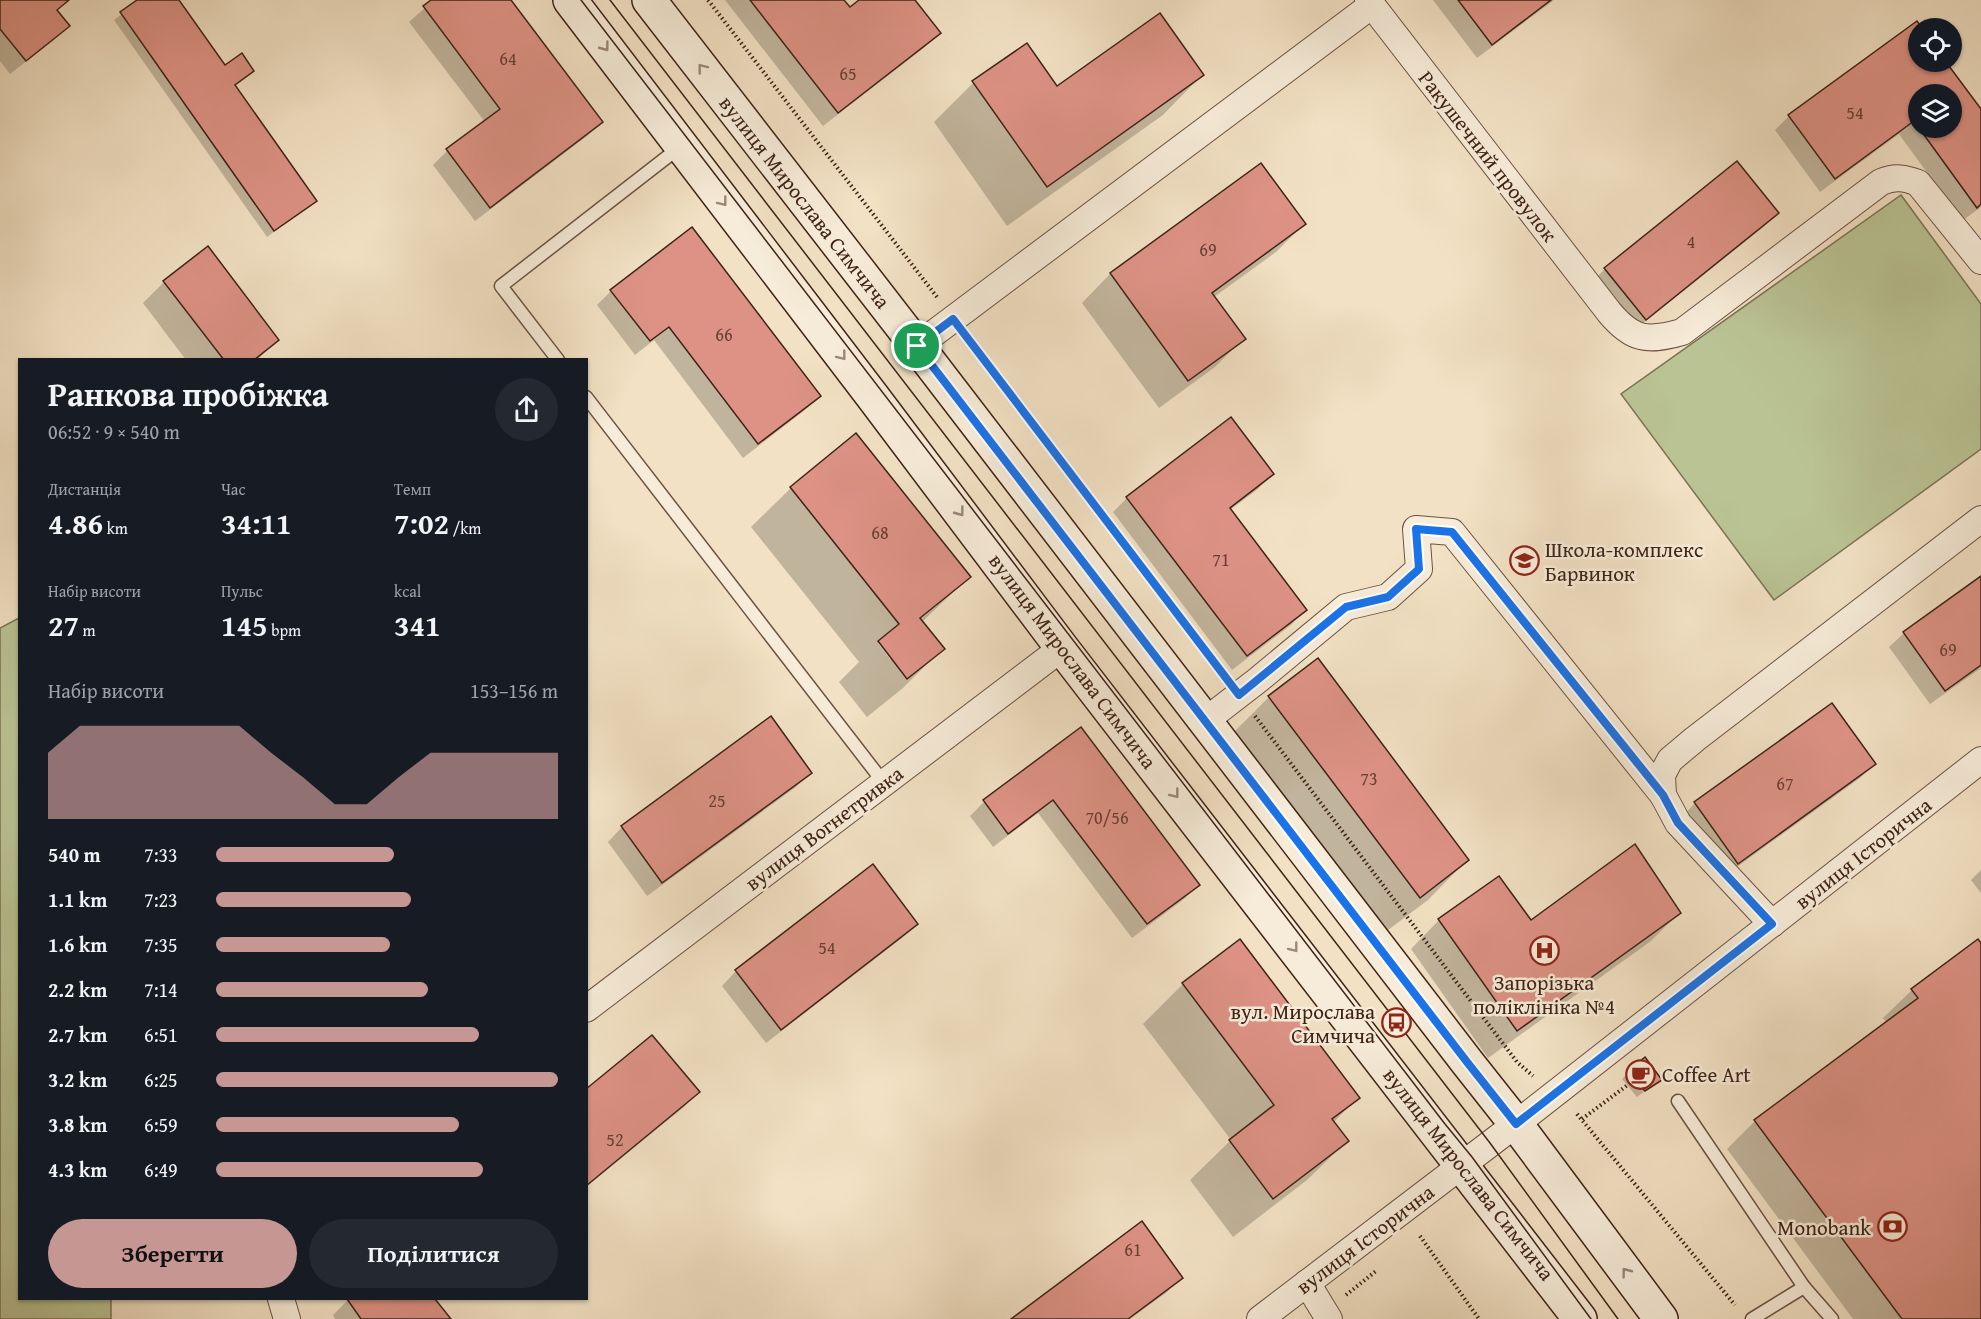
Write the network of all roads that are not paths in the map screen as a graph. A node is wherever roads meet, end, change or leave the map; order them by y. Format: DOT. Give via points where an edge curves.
graph roads {
  1 [pos="570,0"];
  2 [pos="649,0"];
  3 [pos="1370,3"];
  4 [pos="680,147"];
  5 [pos="1981,261"];
  6 [pos="917,346"];
  7 [pos="556,358"];
  8 [pos="588,400"];
  9 [pos="1981,519"];
  10 [pos="1062,648"];
  11 [pos="1205,721"];
  12 [pos="1981,760"];
  13 [pos="884,783"];
  14 [pos="1663,795"];
  15 [pos="1772,924"];
  16 [pos="588,1007"];
  17 [pos="1678,1101"];
  18 [pos="1516,1124"];
  19 [pos="1462,1166"];
  20 [pos="1307,1283"];
  21 [pos="1804,1287"];
  22 [pos="281,1300"];
  23 [pos="287,1319"];
  24 [pos="1260,1319"];
  25 [pos="1329,1319"];
  26 [pos="1580,1319"];
  27 [pos="1661,1319"];
  28 [pos="1752,1319"];
  29 [pos="1832,1319"];
  1 -- 4 [label="street, вулиця Мирослава Симчича, one-way"];
  6 -- 2 [label="street, вулиця Мирослава Симчича, one-way"];
  3 -- 5 [label="street, Ракушечний провулок" via="1609,312 1637,337 1661,338 1682,332 1891,178 1918,183"];
  3 -- 6 [label="street"];
  4 -- 7 [label="lane" via="501,286"];
  4 -- 10 [label="street, вулиця Мирослава Симчича, one-way"];
  6 -- 11 [label="street, вулиця Мирослава Симчича"];
  8 -- 13 [label="lane"];
  9 -- 14 [label="street" via="1670,760 1662,775"];
  10 -- 13 [label="street, вулиця Вогнетривка"];
  10 -- 19 [label="street, вулиця Мирослава Симчича, one-way"];
  11 -- 14 [label="street" via="1346,607 1388,597 1419,569 1416,529 1452,532"];
  11 -- 18 [label="street, вулиця Мирослава Симчича"];
  12 -- 15 [label="street, вулиця Історична"];
  13 -- 16 [label="street, вулиця Вогнетривка"];
  14 -- 15 [label="street" via="1678,823"];
  15 -- 18 [label="street, вулиця Історична"];
  17 -- 21 [label="lane"];
  18 -- 19 [label="street, вулиця Історична"];
  27 -- 18 [label="street, вулиця Мирослава Симчича, one-way"];
  19 -- 20 [label="street, вулиця Історична"];
  19 -- 26 [label="street, вулиця Мирослава Симчича"];
  20 -- 24 [label="street, вулиця Історична"];
  20 -- 25 [label="street"];
  21 -- 28 [label="lane"];
  21 -- 29 [label="lane"];
  22 -- 23 [label="street"];
}
